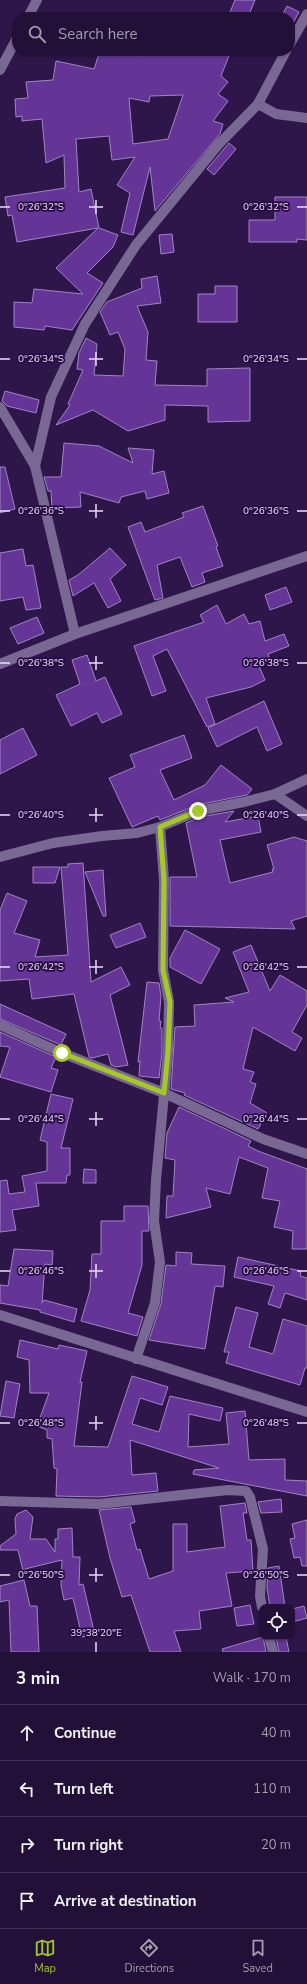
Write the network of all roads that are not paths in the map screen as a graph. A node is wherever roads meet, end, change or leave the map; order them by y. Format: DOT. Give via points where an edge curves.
graph roads {
  1 [pos="37,0"];
  2 [pos="31,12"];
  3 [pos="307,14"];
  4 [pos="295,35"];
  5 [pos="12,47"];
  6 [pos="283,56"];
  7 [pos="0,70"];
  8 [pos="258,104"];
  9 [pos="307,118"];
  10 [pos="0,408"];
  11 [pos="35,466"];
  12 [pos="307,556"];
  13 [pos="75,634"];
  14 [pos="0,664"];
  15 [pos="307,779"];
  16 [pos="275,794"];
  17 [pos="307,816"];
  18 [pos="160,827"];
  19 [pos="0,857"];
  20 [pos="0,1025"];
  21 [pos="164,1093"];
  22 [pos="307,1154"];
  23 [pos="0,1315"];
  24 [pos="136,1359"];
  25 [pos="307,1412"];
  26 [pos="0,1501"];
  27 [pos="261,1604"];
  28 [pos="271,1640"];
  29 [pos="273,1652"];
  1 -- 2 [label="street"];
  3 -- 4 [label="street"];
  5 -- 7 [label="street"];
  6 -- 8 [label="street"];
  8 -- 9 [label="street" via="276,114"];
  8 -- 11 [label="street" via="218,145 136,245 85,324 51,398"];
  10 -- 11 [label="street"];
  11 -- 13 [label="street"];
  12 -- 13 [label="street"];
  13 -- 14 [label="street"];
  15 -- 16 [label="street"];
  16 -- 17 [label="street"];
  16 -- 18 [label="street" via="198,811"];
  18 -- 19 [label="street" via="137,833 53,843"];
  18 -- 21 [label="street" via="164,880 163,970 170,1002"];
  20 -- 21 [label="street" via="62,1053"];
  21 -- 22 [label="street" via="263,1139"];
  21 -- 24 [label="street" via="154,1221 160,1262 155,1303"];
  23 -- 24 [label="street"];
  24 -- 25 [label="street"];
  26 -- 27 [label="street" via="99,1504 228,1490 246,1491 250,1497 263,1549"];
  28 -- 29 [label="street"];
}
